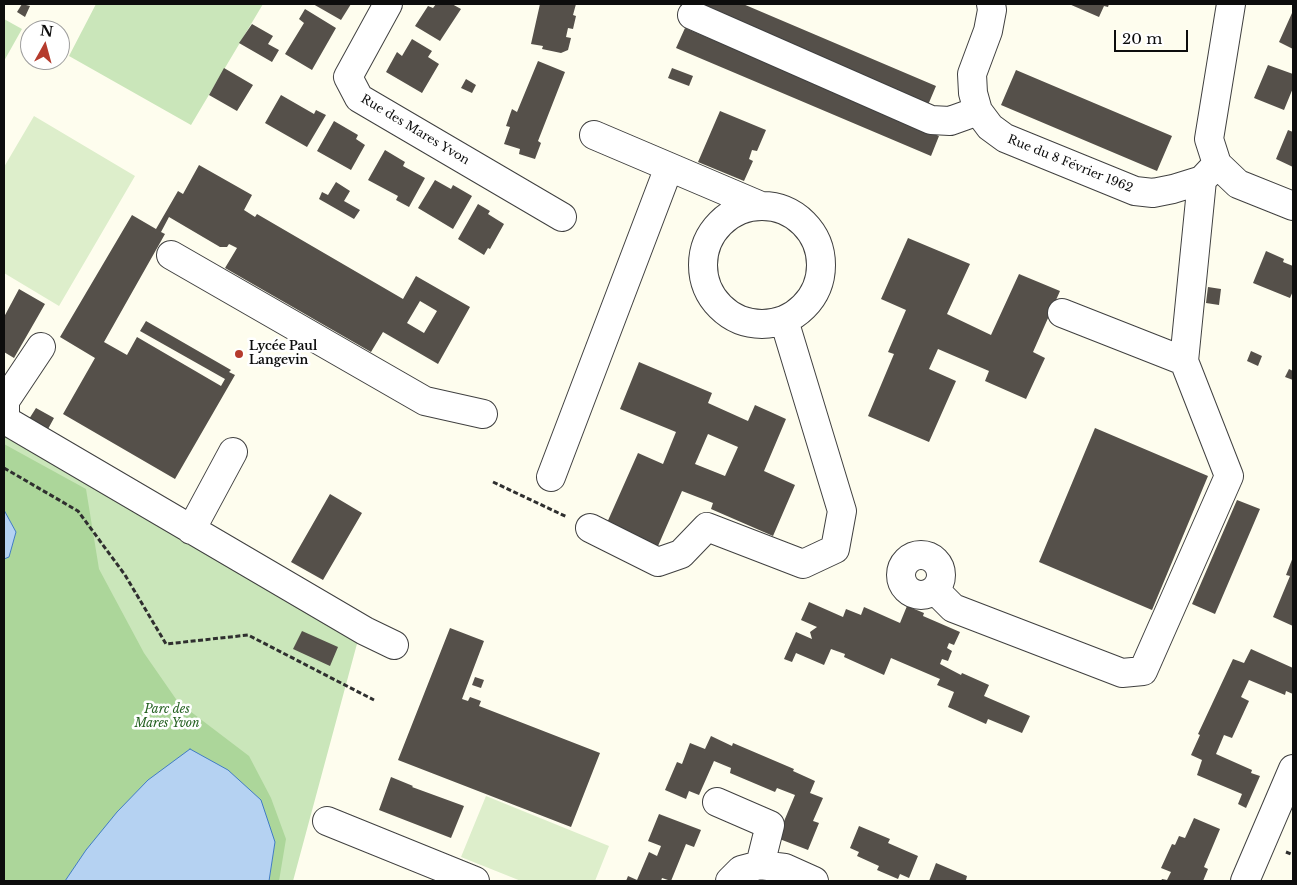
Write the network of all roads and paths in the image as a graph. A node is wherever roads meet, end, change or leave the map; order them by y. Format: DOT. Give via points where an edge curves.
graph roads {
  1 [pos="388,4"];
  2 [pos="991,4"];
  3 [pos="1231,4"];
  4 [pos="692,15"];
  5 [pos="978,111"];
  6 [pos="594,135"];
  7 [pos="669,167"];
  8 [pos="1209,172"];
  9 [pos="761,206"];
  10 [pos="1293,206"];
  11 [pos="562,217"];
  12 [pos="171,255"];
  13 [pos="1062,314"];
  14 [pos="784,320"];
  15 [pos="41,347"];
  16 [pos="1184,361"];
  17 [pos="483,414"];
  18 [pos="233,452"];
  19 [pos="4,468"];
  20 [pos="551,477"];
  21 [pos="493,482"];
  22 [pos="590,528"];
  23 [pos="191,530"];
  24 [pos="935,590"];
  25 [pos="394,645"];
  26 [pos="374,700"];
  27 [pos="1293,769"];
  28 [pos="717,802"];
  29 [pos="327,821"];
  30 [pos="760,865"];
  31 [pos="475,881"];
  32 [pos="730,881"];
  33 [pos="814,881"];
  34 [pos="1245,881"];
  1 -- 11 [label="street, Rue des Mares Yvon" via="348,76 359,98"];
  2 -- 5 [label="street, Rue du 8 Février 1962" via="988,31 972,74"];
  3 -- 8 [label="street" via="1209,139"];
  4 -- 5 [label="street" via="931,120 950,121"];
  5 -- 8 [label="street, Rue du 8 Février 1962" via="990,127 1005,138 1135,191 1153,193 1172,189"];
  6 -- 7 [label="street"];
  7 -- 9 [label="street"];
  7 -- 20 [label="street"];
  8 -- 10 [label="street"];
  8 -- 16 [label="street"];
  9 -- 14 [label="street" via="788,211 799,219 809,228 820,253 822,267 814,293 796,314"];
  9 -- 14 [label="street" via="747,207 723,220 707,242 703,269 711,296 731,315 757,324"];
  12 -- 17 [label="street" via="425,401"];
  13 -- 16 [label="street"];
  14 -- 22 [label="street" via="842,511 835,549 803,564 708,527 681,554 658,562"];
  15 -- 23 [label="street" via="5,401 5,420"];
  16 -- 24 [label="street" via="1229,476 1143,671 1122,673 953,608"];
  18 -- 23 [label="street"];
  19 -- 26 [label="path" via="78,511 125,575 166,644 248,635"];
  21 -- 22 [label="path"];
  23 -- 25 [label="street"];
  27 -- 34 [label="street"];
  28 -- 30 [label="street" via="770,826"];
  29 -- 31 [label="street"];
  30 -- 32 [label="street" via="741,870"];
  30 -- 33 [label="street" via="785,868"];
}
